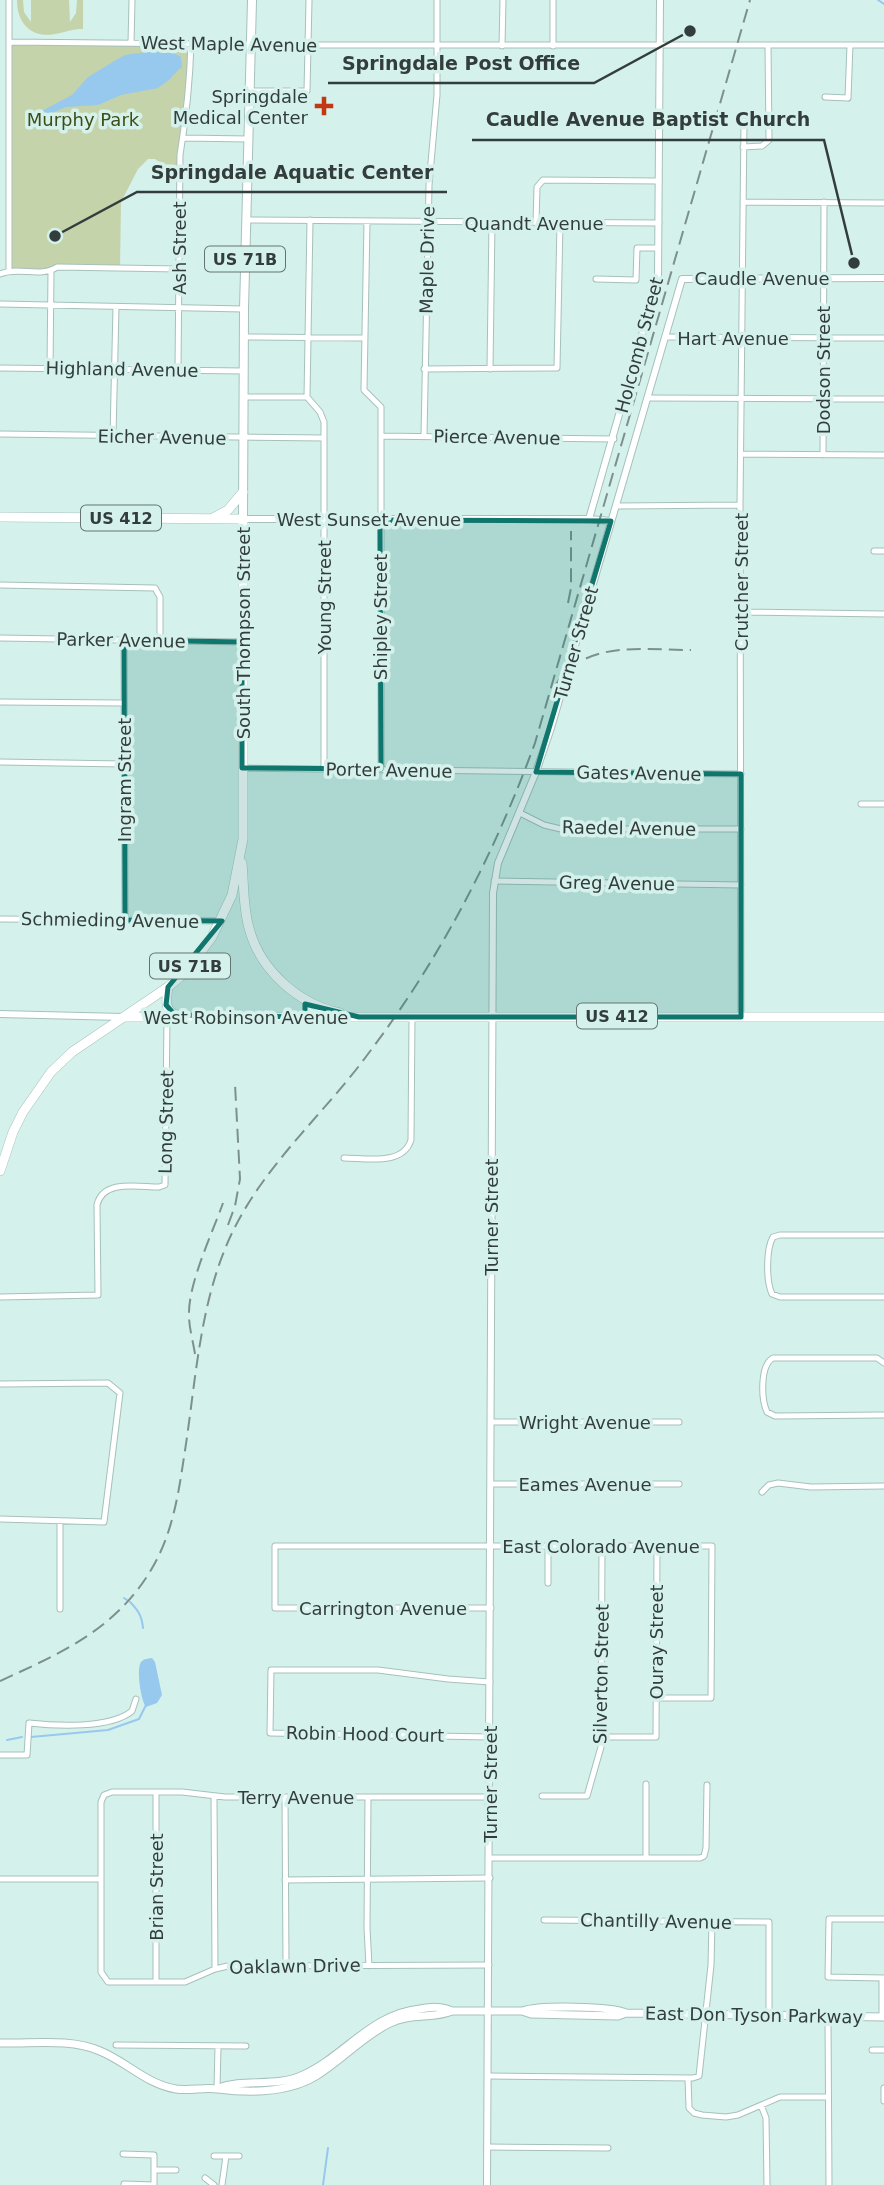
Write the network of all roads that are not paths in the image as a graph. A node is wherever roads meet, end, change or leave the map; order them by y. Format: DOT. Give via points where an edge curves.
graph roads {
  1 [pos="132,0"];
  2 [pos="252,0"];
  3 [pos="309,0"];
  4 [pos="437,0"];
  5 [pos="503,0"];
  6 [pos="553,0"];
  7 [pos="660,0"];
  8 [pos="9,3"];
  9 [pos="0,7"];
  10 [pos="9,42"];
  11 [pos="131,43"];
  12 [pos="191,43"];
  13 [pos="251,45"];
  14 [pos="768,45"];
  15 [pos="308,46"];
  16 [pos="438,46"];
  17 [pos="502,46"];
  18 [pos="553,46"];
  19 [pos="850,46"];
  20 [pos="884,46"];
  21 [pos="660,47"];
  22 [pos="250,91"];
  23 [pos="825,97"];
  24 [pos="744,121"];
  25 [pos="184,138"];
  26 [pos="248,139"];
  27 [pos="8,141"];
  28 [pos="0,144"];
  29 [pos="743,146"];
  30 [pos="659,181"];
  31 [pos="743,202"];
  32 [pos="824,202"];
  33 [pos="884,203"];
  34 [pos="246,220"];
  35 [pos="310,220"];
  36 [pos="367,221"];
  37 [pos="428,222"];
  38 [pos="492,222"];
  39 [pos="536,223"];
  40 [pos="560,223"];
  41 [pos="659,223"];
  42 [pos="658,248"];
  43 [pos="180,269"];
  44 [pos="9,271"];
  45 [pos="51,271"];
  46 [pos="0,274"];
  47 [pos="742,278"];
  48 [pos="824,278"];
  49 [pos="884,278"];
  50 [pos="596,279"];
  51 [pos="682,279"];
  52 [pos="0,304"];
  53 [pos="51,306"];
  54 [pos="116,307"];
  55 [pos="179,308"];
  56 [pos="244,309"];
  57 [pos="244,337"];
  58 [pos="665,337"];
  59 [pos="308,338"];
  60 [pos="365,338"];
  61 [pos="741,338"];
  62 [pos="823,338"];
  63 [pos="884,338"];
  64 [pos="0,368"];
  65 [pos="50,369"];
  66 [pos="114,369"];
  67 [pos="424,369"];
  68 [pos="490,369"];
  69 [pos="178,370"];
  70 [pos="244,371"];
  71 [pos="244,397"];
  72 [pos="307,397"];
  73 [pos="647,398"];
  74 [pos="741,398"];
  75 [pos="823,398"];
  76 [pos="884,398"];
  77 [pos="0,434"];
  78 [pos="113,436"];
  79 [pos="381,436"];
  80 [pos="424,436"];
  81 [pos="243,438"];
  82 [pos="324,438"];
  83 [pos="614,439"];
  84 [pos="741,454"];
  85 [pos="884,454"];
  86 [pos="823,455"];
  87 [pos="243,492"];
  88 [pos="740,505"];
  89 [pos="616,506"];
  90 [pos="0,517"];
  91 [pos="212,519"];
  92 [pos="243,519"];
  93 [pos="323,519"];
  94 [pos="589,519"];
  95 [pos="380,520"];
  96 [pos="611,521"];
  97 [pos="874,551"];
  98 [pos="884,551"];
  99 [pos="0,585"];
  100 [pos="741,612"];
  101 [pos="884,614"];
  102 [pos="0,638"];
  103 [pos="124,640"];
  104 [pos="160,641"];
  105 [pos="242,642"];
  106 [pos="0,702"];
  107 [pos="123,703"];
  108 [pos="0,762"];
  109 [pos="124,764"];
  110 [pos="242,768"];
  111 [pos="324,769"];
  112 [pos="381,769"];
  113 [pos="537,772"];
  114 [pos="741,774"];
  115 [pos="862,804"];
  116 [pos="884,804"];
  117 [pos="520,813"];
  118 [pos="741,829"];
  119 [pos="242,851"];
  120 [pos="494,881"];
  121 [pos="741,885"];
  122 [pos="232,895"];
  123 [pos="245,903"];
  124 [pos="0,919"];
  125 [pos="125,920"];
  126 [pos="220,921"];
  127 [pos="168,987"];
  128 [pos="307,1000"];
  129 [pos="0,1014"];
  130 [pos="492,1016"];
  131 [pos="125,1017"];
  132 [pos="167,1017"];
  133 [pos="185,1017"];
  134 [pos="307,1017"];
  135 [pos="359,1017"];
  136 [pos="412,1017"];
  137 [pos="741,1017"];
  138 [pos="884,1017"];
  139 [pos="344,1158"];
  140 [pos="0,1171"];
  141 [pos="884,1235"];
  142 [pos="0,1297"];
  143 [pos="884,1297"];
  144 [pos="883,1362"];
  145 [pos="0,1384"];
  146 [pos="884,1415"];
  147 [pos="491,1422"];
  148 [pos="679,1422"];
  149 [pos="679,1484"];
  150 [pos="491,1485"];
  151 [pos="884,1486"];
  152 [pos="762,1492"];
  153 [pos="0,1518"];
  154 [pos="60,1521"];
  155 [pos="491,1546"];
  156 [pos="548,1546"];
  157 [pos="602,1546"];
  158 [pos="657,1546"];
  159 [pos="548,1584"];
  160 [pos="275,1608"];
  161 [pos="491,1608"];
  162 [pos="60,1609"];
  163 [pos="490,1682"];
  164 [pos="656,1698"];
  165 [pos="136,1699"];
  166 [pos="490,1737"];
  167 [pos="602,1737"];
  168 [pos="0,1755"];
  169 [pos="646,1784"];
  170 [pos="707,1785"];
  171 [pos="156,1792"];
  172 [pos="214,1796"];
  173 [pos="542,1796"];
  174 [pos="285,1797"];
  175 [pos="368,1797"];
  176 [pos="490,1797"];
  177 [pos="490,1858"];
  178 [pos="646,1858"];
  179 [pos="490,1878"];
  180 [pos="0,1879"];
  181 [pos="101,1879"];
  182 [pos="368,1879"];
  183 [pos="285,1880"];
  184 [pos="884,1919"];
  185 [pos="544,1920"];
  186 [pos="712,1922"];
  187 [pos="489,1965"];
  188 [pos="286,1966"];
  189 [pos="369,1966"];
  190 [pos="215,1969"];
  191 [pos="883,1978"];
  192 [pos="156,1982"];
  193 [pos="488,2011"];
  194 [pos="705,2015"];
  195 [pos="769,2015"];
  196 [pos="883,2016"];
  197 [pos="828,2017"];
  198 [pos="0,2043"];
  199 [pos="116,2045"];
  200 [pos="218,2046"];
  201 [pos="246,2046"];
  202 [pos="872,2050"];
  203 [pos="884,2050"];
  204 [pos="488,2076"];
  205 [pos="688,2078"];
  206 [pos="884,2088"];
  207 [pos="218,2089"];
  208 [pos="828,2097"];
  209 [pos="884,2101"];
  210 [pos="761,2105"];
  211 [pos="487,2147"];
  212 [pos="608,2148"];
  213 [pos="123,2154"];
  214 [pos="214,2156"];
  215 [pos="226,2156"];
  216 [pos="239,2156"];
  217 [pos="154,2170"];
  218 [pos="176,2170"];
  219 [pos="205,2178"];
  220 [pos="124,2184"];
  221 [pos="154,2185"];
  222 [pos="214,2185"];
  223 [pos="222,2185"];
  224 [pos="487,2185"];
  225 [pos="767,2185"];
  226 [pos="829,2185"];
  1 -- 11 [label="street"];
  2 -- 13 [label="main road, South Thompson Street / US 71B"];
  3 -- 15 [label="street"];
  4 -- 16 [label="street, Maple Drive"];
  5 -- 17 [label="street"];
  6 -- 18 [label="street"];
  7 -- 21 [label="street, Holcomb Street"];
  8 -- 9 [label="street"];
  8 -- 10 [label="street"];
  10 -- 11 [label="street, West Maple Avenue"];
  10 -- 27 [label="street"];
  11 -- 12 [label="street, West Maple Avenue"];
  12 -- 13 [label="street, West Maple Avenue"];
  12 -- 25 [label="street, Ash Street"];
  13 -- 15 [label="street, West Maple Avenue"];
  13 -- 22 [label="main road, South Thompson Street / US 71B"];
  14 -- 19 [label="street, West Maple Avenue"];
  14 -- 21 [label="street, West Maple Avenue"];
  14 -- 29 [label="street" via="769,140 762,146"];
  15 -- 16 [label="street, West Maple Avenue"];
  15 -- 22 [label="street" via="307,91"];
  16 -- 17 [label="street, West Maple Avenue"];
  16 -- 37 [label="street, Maple Drive"];
  17 -- 18 [label="street, West Maple Avenue"];
  18 -- 21 [label="street, West Maple Avenue"];
  19 -- 20 [label="street, West Maple Avenue"];
  19 -- 23 [label="street" via="848,98"];
  21 -- 30 [label="street, Holcomb Street"];
  22 -- 26 [label="main road, South Thompson Street / US 71B"];
  24 -- 29 [label="street, Crutcher Street"];
  25 -- 26 [label="street"];
  25 -- 43 [label="street, Ash Street"];
  26 -- 34 [label="main road, South Thompson Street / US 71B"];
  27 -- 28 [label="street"];
  27 -- 44 [label="street"];
  29 -- 31 [label="street, Crutcher Street"];
  30 -- 39 [label="street" via="543,180 537,187"];
  30 -- 41 [label="street, Holcomb Street"];
  31 -- 32 [label="street"];
  31 -- 47 [label="street, Crutcher Street"];
  32 -- 33 [label="street"];
  32 -- 48 [label="street, Dodson Street"];
  34 -- 35 [label="street"];
  34 -- 56 [label="main road, South Thompson Street / US 71B"];
  35 -- 36 [label="street, Quandt Avenue"];
  35 -- 59 [label="street, Young Street"];
  36 -- 37 [label="street, Quandt Avenue"];
  36 -- 60 [label="street, Shipley Street"];
  37 -- 38 [label="street, Quandt Avenue"];
  37 -- 67 [label="street, Maple Drive"];
  38 -- 39 [label="street, Quandt Avenue"];
  38 -- 68 [label="street"];
  39 -- 40 [label="street, Quandt Avenue"];
  40 -- 41 [label="street, Quandt Avenue"];
  40 -- 68 [label="street" via="557,368"];
  41 -- 42 [label="street, Holcomb Street"];
  42 -- 50 [label="street" via="637,248 636,280"];
  42 -- 83 [label="street, Holcomb Street" via="656,290"];
  43 -- 45 [label="street" via="57,267"];
  43 -- 55 [label="street, Ash Street"];
  44 -- 45 [label="street"];
  44 -- 46 [label="street"];
  45 -- 53 [label="street"];
  47 -- 48 [label="street, Caudle Avenue"];
  47 -- 51 [label="street, Caudle Avenue"];
  47 -- 61 [label="street, Crutcher Street"];
  48 -- 49 [label="street, Caudle Avenue"];
  48 -- 62 [label="street, Dodson Street"];
  51 -- 58 [label="street, Turner Street"];
  52 -- 53 [label="street"];
  53 -- 54 [label="street"];
  53 -- 65 [label="street"];
  54 -- 55 [label="street"];
  54 -- 66 [label="street"];
  55 -- 56 [label="street"];
  55 -- 69 [label="street, Ash Street"];
  56 -- 57 [label="main road, South Thompson Street / US 71B"];
  57 -- 59 [label="street"];
  57 -- 70 [label="main road, South Thompson Street / US 71B"];
  58 -- 61 [label="street, Hart Avenue"];
  58 -- 73 [label="street, Turner Street"];
  59 -- 60 [label="street"];
  59 -- 72 [label="street, Young Street"];
  60 -- 79 [label="street, Shipley Street" via="364,390 381,407"];
  61 -- 62 [label="street, Hart Avenue"];
  61 -- 74 [label="street, Crutcher Street"];
  62 -- 63 [label="street, Hart Avenue"];
  62 -- 75 [label="street, Dodson Street"];
  64 -- 65 [label="street, Highland Avenue"];
  65 -- 66 [label="street, Highland Avenue"];
  66 -- 69 [label="street, Highland Avenue"];
  66 -- 78 [label="street"];
  67 -- 68 [label="street"];
  67 -- 80 [label="street, Maple Drive"];
  69 -- 70 [label="street, Highland Avenue"];
  70 -- 71 [label="main road, South Thompson Street / US 71B"];
  71 -- 72 [label="street"];
  71 -- 81 [label="main road, South Thompson Street / US 71B"];
  72 -- 82 [label="street, Young Street" via="322,416"];
  73 -- 74 [label="street"];
  73 -- 89 [label="street, Turner Street"];
  74 -- 75 [label="street"];
  74 -- 84 [label="street, Crutcher Street"];
  75 -- 76 [label="street"];
  75 -- 86 [label="street, Dodson Street"];
  77 -- 78 [label="street, Eicher Avenue"];
  78 -- 81 [label="street, Eicher Avenue"];
  79 -- 80 [label="street, Pierce Avenue"];
  79 -- 95 [label="street, Shipley Street"];
  80 -- 83 [label="street, Pierce Avenue"];
  81 -- 82 [label="street, Eicher Avenue"];
  81 -- 87 [label="main road, South Thompson Street / US 71B"];
  82 -- 93 [label="street, Young Street"];
  83 -- 94 [label="street, Holcomb Street"];
  84 -- 86 [label="street"];
  84 -- 88 [label="street, Crutcher Street"];
  85 -- 86 [label="street"];
  87 -- 91 [label="highway" via="228,510"];
  87 -- 92 [label="main road, South Thompson Street / US 71B"];
  88 -- 89 [label="street"];
  88 -- 100 [label="street, Crutcher Street"];
  89 -- 96 [label="street, Turner Street"];
  90 -- 91 [label="highway, West Sunset Avenue / US 412"];
  91 -- 92 [label="highway, West Sunset Avenue / US 412"];
  92 -- 93 [label="street, West Sunset Avenue"];
  92 -- 105 [label="highway, South Thompson Street / US 71B"];
  93 -- 95 [label="street, West Sunset Avenue"];
  93 -- 111 [label="street, Young Street"];
  94 -- 95 [label="street, West Sunset Avenue"];
  94 -- 96 [label="street, West Sunset Avenue"];
  95 -- 112 [label="street, Shipley Street"];
  96 -- 113 [label="street, Turner Street"];
  97 -- 98 [label="street"];
  99 -- 104 [label="street" via="151,587 160,597"];
  100 -- 101 [label="street"];
  100 -- 114 [label="street, Crutcher Street"];
  102 -- 103 [label="street, Parker Avenue"];
  103 -- 104 [label="street, Parker Avenue"];
  103 -- 107 [label="street, Ingram Street"];
  104 -- 105 [label="street, Parker Avenue"];
  105 -- 110 [label="highway, South Thompson Street / US 71B"];
  106 -- 107 [label="street"];
  107 -- 109 [label="street, Ingram Street"];
  108 -- 109 [label="street"];
  109 -- 125 [label="street, Ingram Street"];
  110 -- 111 [label="street, Porter Avenue"];
  110 -- 119 [label="highway, South Thompson Street / US 71B"];
  111 -- 112 [label="street, Porter Avenue"];
  112 -- 113 [label="street, Porter Avenue"];
  113 -- 114 [label="street, Gates Avenue"];
  113 -- 117 [label="street, Turner Street"];
  114 -- 118 [label="street, Crutcher Street"];
  115 -- 116 [label="street"];
  117 -- 118 [label="street, Raedel Avenue" via="561,829"];
  117 -- 120 [label="street, Turner Street"];
  118 -- 121 [label="street, Crutcher Street"];
  119 -- 122 [label="highway, South Thompson Street / US 71B"];
  119 -- 123 [label="highway, US 412"];
  120 -- 121 [label="street, Greg Avenue"];
  120 -- 130 [label="street, Turner Street"];
  121 -- 137 [label="street, Crutcher Street"];
  122 -- 123 [label="highway"];
  122 -- 126 [label="highway, South Thompson Street / US 71B"];
  123 -- 128 [label="highway, US 412" via="252,937 264,961"];
  124 -- 125 [label="street, Schmieding Avenue"];
  125 -- 126 [label="street, Schmieding Avenue"];
  126 -- 127 [label="highway, South Thompson Street / US 71B" via="190,966"];
  127 -- 131 [label="highway, South Thompson Street / US 71B"];
  127 -- 133 [label="highway" via="167,1008 175,1016"];
  128 -- 134 [label="highway"];
  128 -- 135 [label="highway, US 412"];
  129 -- 131 [label="street, West Robinson Avenue"];
  130 -- 136 [label="highway, West Robinson Avenue / US 412"];
  130 -- 137 [label="highway, US 412"];
  130 -- 147 [label="street, Turner Street"];
  131 -- 132 [label="highway, West Robinson Avenue"];
  131 -- 140 [label="highway, South Thompson Street / US 71B" via="72,1052 51,1072 23,1112"];
  132 -- 133 [label="highway, West Robinson Avenue"];
  132 -- 142 [label="street, Long Street" via="166,1183 108,1189 99,1196 98,1295"];
  133 -- 134 [label="highway, West Robinson Avenue"];
  134 -- 135 [label="highway, West Robinson Avenue / US 412"];
  135 -- 136 [label="highway, West Robinson Avenue / US 412"];
  136 -- 139 [label="street" via="408,1148 395,1157"];
  137 -- 138 [label="highway, US 412"];
  141 -- 143 [label="street" via="773,1237 769,1286 772,1294 780,1297"];
  144 -- 146 [label="street" via="877,1358 773,1358 764,1368 764,1403 766,1412 775,1416"];
  145 -- 154 [label="street" via="108,1383 120,1393 104,1522"];
  147 -- 148 [label="street, Wright Avenue"];
  147 -- 150 [label="street, Turner Street"];
  149 -- 150 [label="street, Eames Avenue"];
  150 -- 155 [label="street, Turner Street"];
  151 -- 152 [label="street" via="778,1483"];
  153 -- 154 [label="street"];
  154 -- 162 [label="street"];
  155 -- 156 [label="street, East Colorado Avenue"];
  155 -- 160 [label="street, East Colorado Avenue" via="275,1546"];
  155 -- 161 [label="street, Turner Street"];
  156 -- 157 [label="street, East Colorado Avenue"];
  156 -- 159 [label="street"];
  157 -- 158 [label="street, East Colorado Avenue"];
  157 -- 167 [label="street, Silverton Street"];
  158 -- 164 [label="street, Ouray Street"];
  158 -- 164 [label="street, East Colorado Avenue" via="712,1546 711,1699"];
  160 -- 161 [label="street, Carrington Avenue"];
  161 -- 163 [label="street, Turner Street"];
  163 -- 166 [label="street, Turner Street"];
  163 -- 166 [label="street, Robin Hood Court" via="378,1670 271,1670 270,1732"];
  164 -- 167 [label="street, Ouray Street" via="656,1737"];
  165 -- 168 [label="street" via="127,1715 107,1721 29,1723 27,1755"];
  166 -- 176 [label="street, Turner Street"];
  167 -- 173 [label="street, Silverton Street" via="587,1796"];
  169 -- 178 [label="street"];
  170 -- 178 [label="street" via="704,1856"];
  171 -- 172 [label="street, Terry Avenue"];
  171 -- 181 [label="street, Terry Avenue" via="104,1796"];
  171 -- 192 [label="street, Brian Street"];
  172 -- 174 [label="street, Terry Avenue"];
  172 -- 190 [label="street"];
  174 -- 175 [label="street, Terry Avenue"];
  174 -- 183 [label="street"];
  175 -- 176 [label="street, Terry Avenue"];
  175 -- 182 [label="street"];
  176 -- 177 [label="street, Turner Street"];
  177 -- 178 [label="street"];
  177 -- 179 [label="street, Turner Street"];
  179 -- 182 [label="street"];
  179 -- 187 [label="street, Turner Street"];
  180 -- 181 [label="street"];
  181 -- 192 [label="street, Oaklawn Drive" via="104,1980"];
  182 -- 183 [label="street"];
  182 -- 189 [label="street"];
  183 -- 188 [label="street"];
  184 -- 191 [label="street" via="829,1919 828,1977"];
  185 -- 186 [label="street, Chantilly Avenue"];
  186 -- 194 [label="street"];
  186 -- 195 [label="street, Chantilly Avenue" via="769,1922"];
  187 -- 189 [label="street, Oaklawn Drive"];
  187 -- 193 [label="street, Turner Street"];
  188 -- 189 [label="street, Oaklawn Drive"];
  188 -- 190 [label="street, Oaklawn Drive"];
  190 -- 192 [label="street, Oaklawn Drive" via="185,1982"];
  191 -- 196 [label="street"];
  193 -- 194 [label="main road, East Don Tyson Parkway"];
  193 -- 204 [label="street, Turner Street"];
  193 -- 207 [label="main road, East Don Tyson Parkway" via="415,2015 390,2023 314,2077 293,2086"];
  194 -- 195 [label="main road, East Don Tyson Parkway"];
  194 -- 205 [label="street" via="699,2076"];
  195 -- 197 [label="main road, East Don Tyson Parkway"];
  196 -- 197 [label="main road, East Don Tyson Parkway"];
  197 -- 208 [label="street"];
  198 -- 207 [label="main road, East Don Tyson Parkway" via="82,2046 112,2057 160,2085"];
  199 -- 200 [label="street"];
  200 -- 201 [label="street"];
  200 -- 207 [label="street"];
  202 -- 203 [label="street"];
  204 -- 205 [label="street"];
  204 -- 211 [label="street, Turner Street"];
  205 -- 210 [label="street" via="689,2108 694,2113 726,2117"];
  206 -- 209 [label="street"];
  208 -- 210 [label="street" via="780,2097"];
  208 -- 226 [label="street"];
  210 -- 225 [label="street" via="766,2118"];
  211 -- 212 [label="street"];
  211 -- 224 [label="street, Turner Street"];
  213 -- 217 [label="street" via="154,2155"];
  214 -- 215 [label="street"];
  215 -- 216 [label="street"];
  215 -- 223 [label="street"];
  217 -- 218 [label="street"];
  217 -- 221 [label="street"];
  219 -- 222 [label="street"];
  220 -- 221 [label="street"];
}
